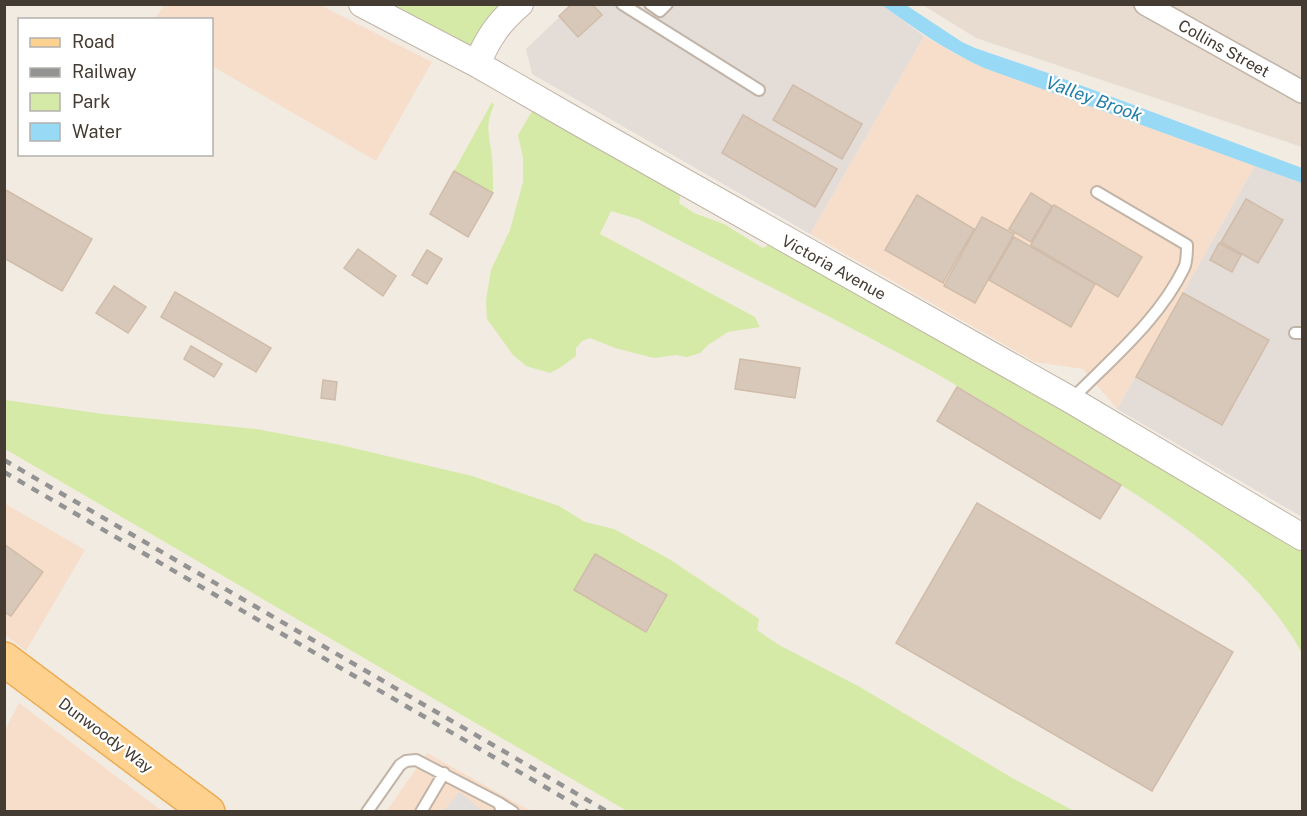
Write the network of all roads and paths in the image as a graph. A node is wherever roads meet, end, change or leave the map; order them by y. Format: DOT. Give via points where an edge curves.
graph roads {
  1 [pos="362,4"];
  2 [pos="520,4"];
  3 [pos="622,4"];
  4 [pos="650,4"];
  5 [pos="667,4"];
  6 [pos="1145,4"];
  7 [pos="477,64"];
  8 [pos="759,90"];
  9 [pos="1302,92"];
  10 [pos="1097,192"];
  11 [pos="1071,400"];
  12 [pos="1301,536"];
  13 [pos="4,659"];
  14 [pos="444,773"];
  15 [pos="501,807"];
  16 [pos="421,811"];
  17 [pos="208,812"];
  18 [pos="367,812"];
  19 [pos="513,812"];
  1 -- 7 [label="street, Victoria Avenue"];
  2 -- 7 [label="street" via="487,40"];
  3 -- 8 [label="lane"];
  4 -- 5 [label="lane" via="660,11"];
  6 -- 9 [label="street, Collins Street"];
  7 -- 11 [label="street, Victoria Avenue"];
  10 -- 11 [label="lane" via="1187,245 1185,266 1160,306"];
  11 -- 12 [label="street, Victoria Avenue"];
  13 -- 17 [label="main road, Dunwoody Way"];
  14 -- 15 [label="lane"];
  14 -- 16 [label="lane"];
  14 -- 18 [label="lane" via="416,760 406,761"];
  15 -- 19 [label="lane"];
}
